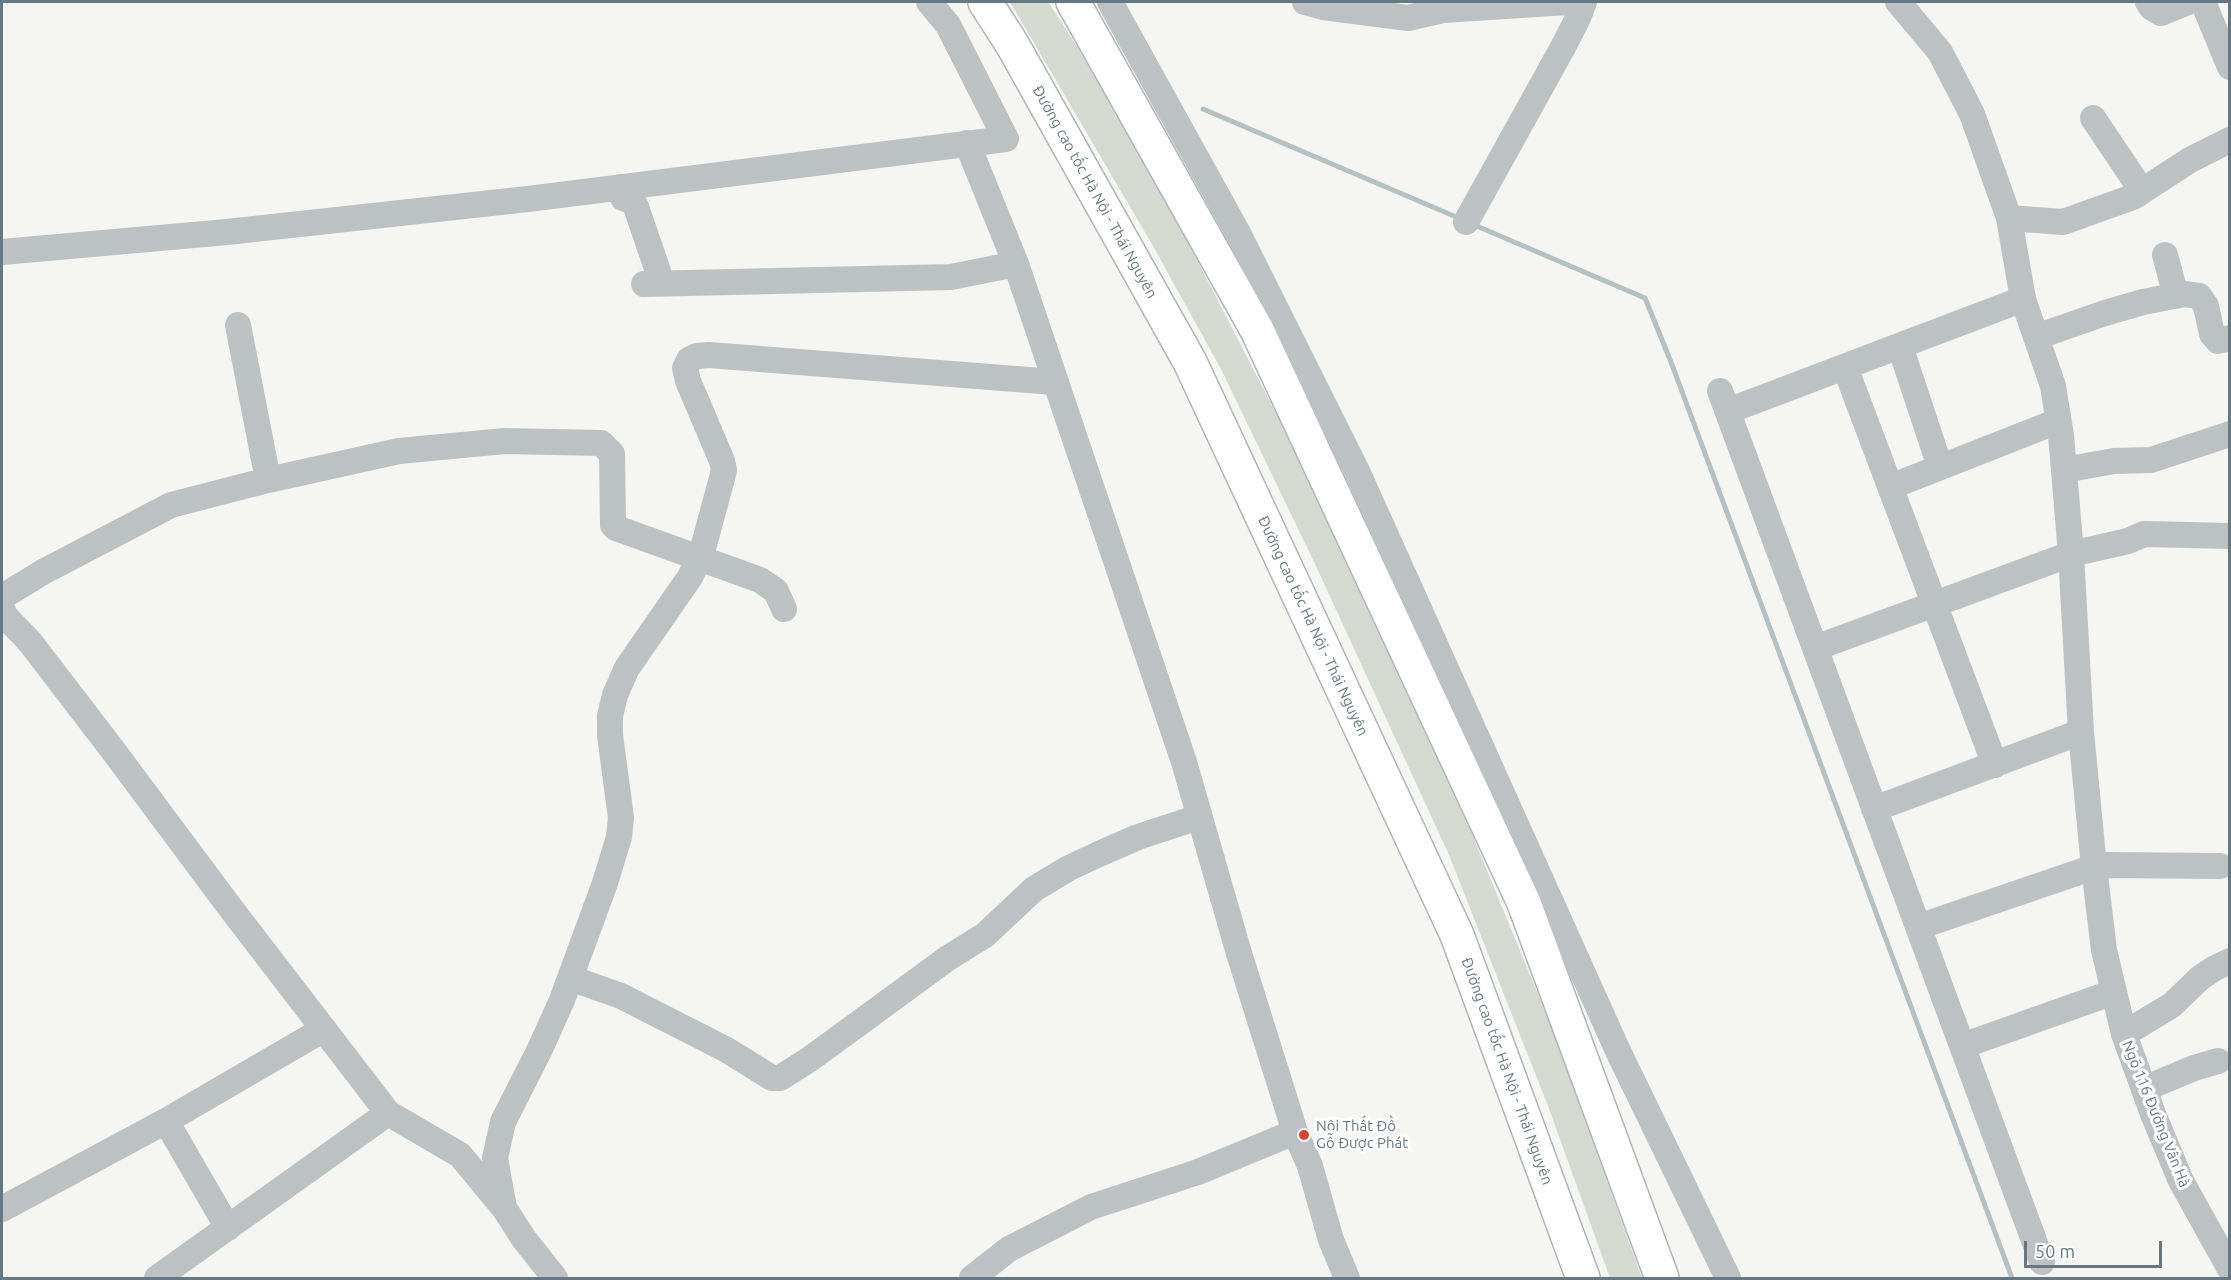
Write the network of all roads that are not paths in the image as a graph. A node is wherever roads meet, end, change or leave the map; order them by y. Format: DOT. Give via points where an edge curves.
graph roads {
  1 [pos="930,2"];
  2 [pos="984,2"];
  3 [pos="1072,2"];
  4 [pos="1110,2"];
  5 [pos="1305,2"];
  6 [pos="1568,2"];
  7 [pos="1584,2"];
  8 [pos="1898,2"];
  9 [pos="2148,2"];
  10 [pos="2188,2"];
  11 [pos="2204,2"];
  12 [pos="2229,67"];
  13 [pos="2093,118"];
  14 [pos="2229,140"];
  15 [pos="967,143"];
  16 [pos="620,187"];
  17 [pos="2142,191"];
  18 [pos="2009,218"];
  19 [pos="1466,222"];
  20 [pos="2,252"];
  21 [pos="2165,255"];
  22 [pos="1016,264"];
  23 [pos="2176,296"];
  24 [pos="2023,299"];
  25 [pos="238,326"];
  26 [pos="2036,337"];
  27 [pos="2229,338"];
  28 [pos="1900,346"];
  29 [pos="1845,367"];
  30 [pos="1054,382"];
  31 [pos="2058,421"];
  32 [pos="2229,434"];
  33 [pos="1940,467"];
  34 [pos="2064,470"];
  35 [pos="268,480"];
  36 [pos="1890,487"];
  37 [pos="2229,536"];
  38 [pos="2071,554"];
  39 [pos="700,557"];
  40 [pos="2,597"];
  41 [pos="1935,604"];
  42 [pos="2,609"];
  43 [pos="784,609"];
  44 [pos="1815,648"];
  45 [pos="2082,732"];
  46 [pos="1995,765"];
  47 [pos="1874,809"];
  48 [pos="1199,818"];
  49 [pos="2220,866"];
  50 [pos="2094,867"];
  51 [pos="1918,927"];
  52 [pos="2229,961"];
  53 [pos="570,978"];
  54 [pos="2114,992"];
  55 [pos="324,1029"];
  56 [pos="2124,1034"];
  57 [pos="1962,1046"];
  58 [pos="2218,1061"];
  59 [pos="2144,1089"];
  60 [pos="388,1113"];
  61 [pos="166,1121"];
  62 [pos="1295,1132"];
  63 [pos="504,1208"];
  64 [pos="2,1209"];
  65 [pos="228,1228"];
  66 [pos="2042,1262"];
  67 [pos="191,1269"];
  68 [pos="2229,1269"];
  69 [pos="157,1278"];
  70 [pos="555,1278"];
  71 [pos="972,1278"];
  72 [pos="1347,1278"];
  73 [pos="1583,1278"];
  74 [pos="1662,1278"];
  75 [pos="1728,1278"];
  1 -- 15 [label="street" via="948,25 1006,138"];
  2 -- 73 [label="highway, Đường cao tốc Hà Nội - Thái Nguyên" via="1190,362 1457,935"];
  3 -- 74 [label="highway" via="1257,330 1524,903"];
  4 -- 75 [label="street" via="1238,233 1356,471 1618,1051"];
  5 -- 6 [label="street" via="1323,8 1408,18 1443,10"];
  7 -- 19 [label="street"];
  8 -- 18 [label="street, Ngõ 116 Đường Vân Hà" via="1940,52 1972,114"];
  9 -- 10 [label="street" via="2161,13"];
  11 -- 12 [label="street"];
  13 -- 17 [label="street"];
  14 -- 17 [label="street"];
  15 -- 16 [label="street"];
  15 -- 22 [label="street"];
  16 -- 20 [label="street" via="227,232"];
  16 -- 22 [label="street" via="623,198 636,207 653,283 951,277"];
  17 -- 18 [label="street" via="2063,222"];
  18 -- 24 [label="street, Ngõ 116 Đường Vân Hà"];
  21 -- 23 [label="street"];
  22 -- 30 [label="street"];
  23 -- 26 [label="street" via="2105,313"];
  23 -- 27 [label="street" via="2199,296 2206,306 2212,333 2218,341"];
  24 -- 26 [label="street, Ngõ 116 Đường Vân Hà"];
  24 -- 28 [label="street"];
  25 -- 35 [label="street"];
  26 -- 31 [label="street, Ngõ 116 Đường Vân Hà" via="2053,386"];
  28 -- 29 [label="street"];
  28 -- 33 [label="street"];
  29 -- 36 [label="street"];
  29 -- 44 [label="street" via="1724,401"];
  30 -- 39 [label="street" via="697,356 685,368 688,381 724,470"];
  30 -- 48 [label="street" via="1184,762"];
  31 -- 33 [label="street"];
  31 -- 34 [label="street, Ngõ 116 Đường Vân Hà"];
  32 -- 34 [label="street" via="2151,460 2114,461"];
  33 -- 36 [label="street"];
  34 -- 38 [label="street, Ngõ 116 Đường Vân Hà"];
  35 -- 39 [label="street" via="399,451 505,441 601,443 612,454 613,525"];
  35 -- 40 [label="street" via="171,505"];
  36 -- 41 [label="street"];
  37 -- 38 [label="street" via="2144,534"];
  38 -- 41 [label="street"];
  38 -- 45 [label="street, Ngõ 116 Đường Vân Hà"];
  39 -- 43 [label="street" via="767,583 776,591"];
  39 -- 53 [label="street" via="674,603 627,668 615,695 610,735 621,818 618,837"];
  41 -- 44 [label="street"];
  41 -- 46 [label="street"];
  42 -- 55 [label="street"];
  44 -- 47 [label="street"];
  45 -- 46 [label="street"];
  45 -- 50 [label="street, Ngõ 116 Đường Vân Hà"];
  46 -- 47 [label="street"];
  47 -- 51 [label="street"];
  48 -- 53 [label="street" via="1138,837 1069,868 1034,889 985,935 780,1078 772,1078 727,1050 621,996"];
  48 -- 62 [label="street"];
  49 -- 50 [label="street"];
  50 -- 51 [label="street"];
  50 -- 54 [label="street, Ngõ 116 Đường Vân Hà" via="2104,950"];
  51 -- 57 [label="street"];
  52 -- 56 [label="street" via="2200,978 2172,1005"];
  53 -- 63 [label="street" via="503,1122 495,1158"];
  54 -- 56 [label="street, Ngõ 116 Đường Vân Hà"];
  54 -- 57 [label="street"];
  55 -- 60 [label="street"];
  55 -- 61 [label="street"];
  56 -- 59 [label="street, Ngõ 116 Đường Vân Hà"];
  57 -- 66 [label="street"];
  58 -- 59 [label="street"];
  59 -- 68 [label="street, Ngõ 116 Đường Vân Hà" via="2181,1180"];
  60 -- 63 [label="street" via="460,1155"];
  60 -- 65 [label="street"];
  61 -- 64 [label="street"];
  61 -- 65 [label="street"];
  62 -- 71 [label="street" via="1198,1172 1090,1207 1009,1249"];
  62 -- 72 [label="street"];
  63 -- 70 [label="street"];
  65 -- 67 [label="street"];
  67 -- 69 [label="street"];
}
